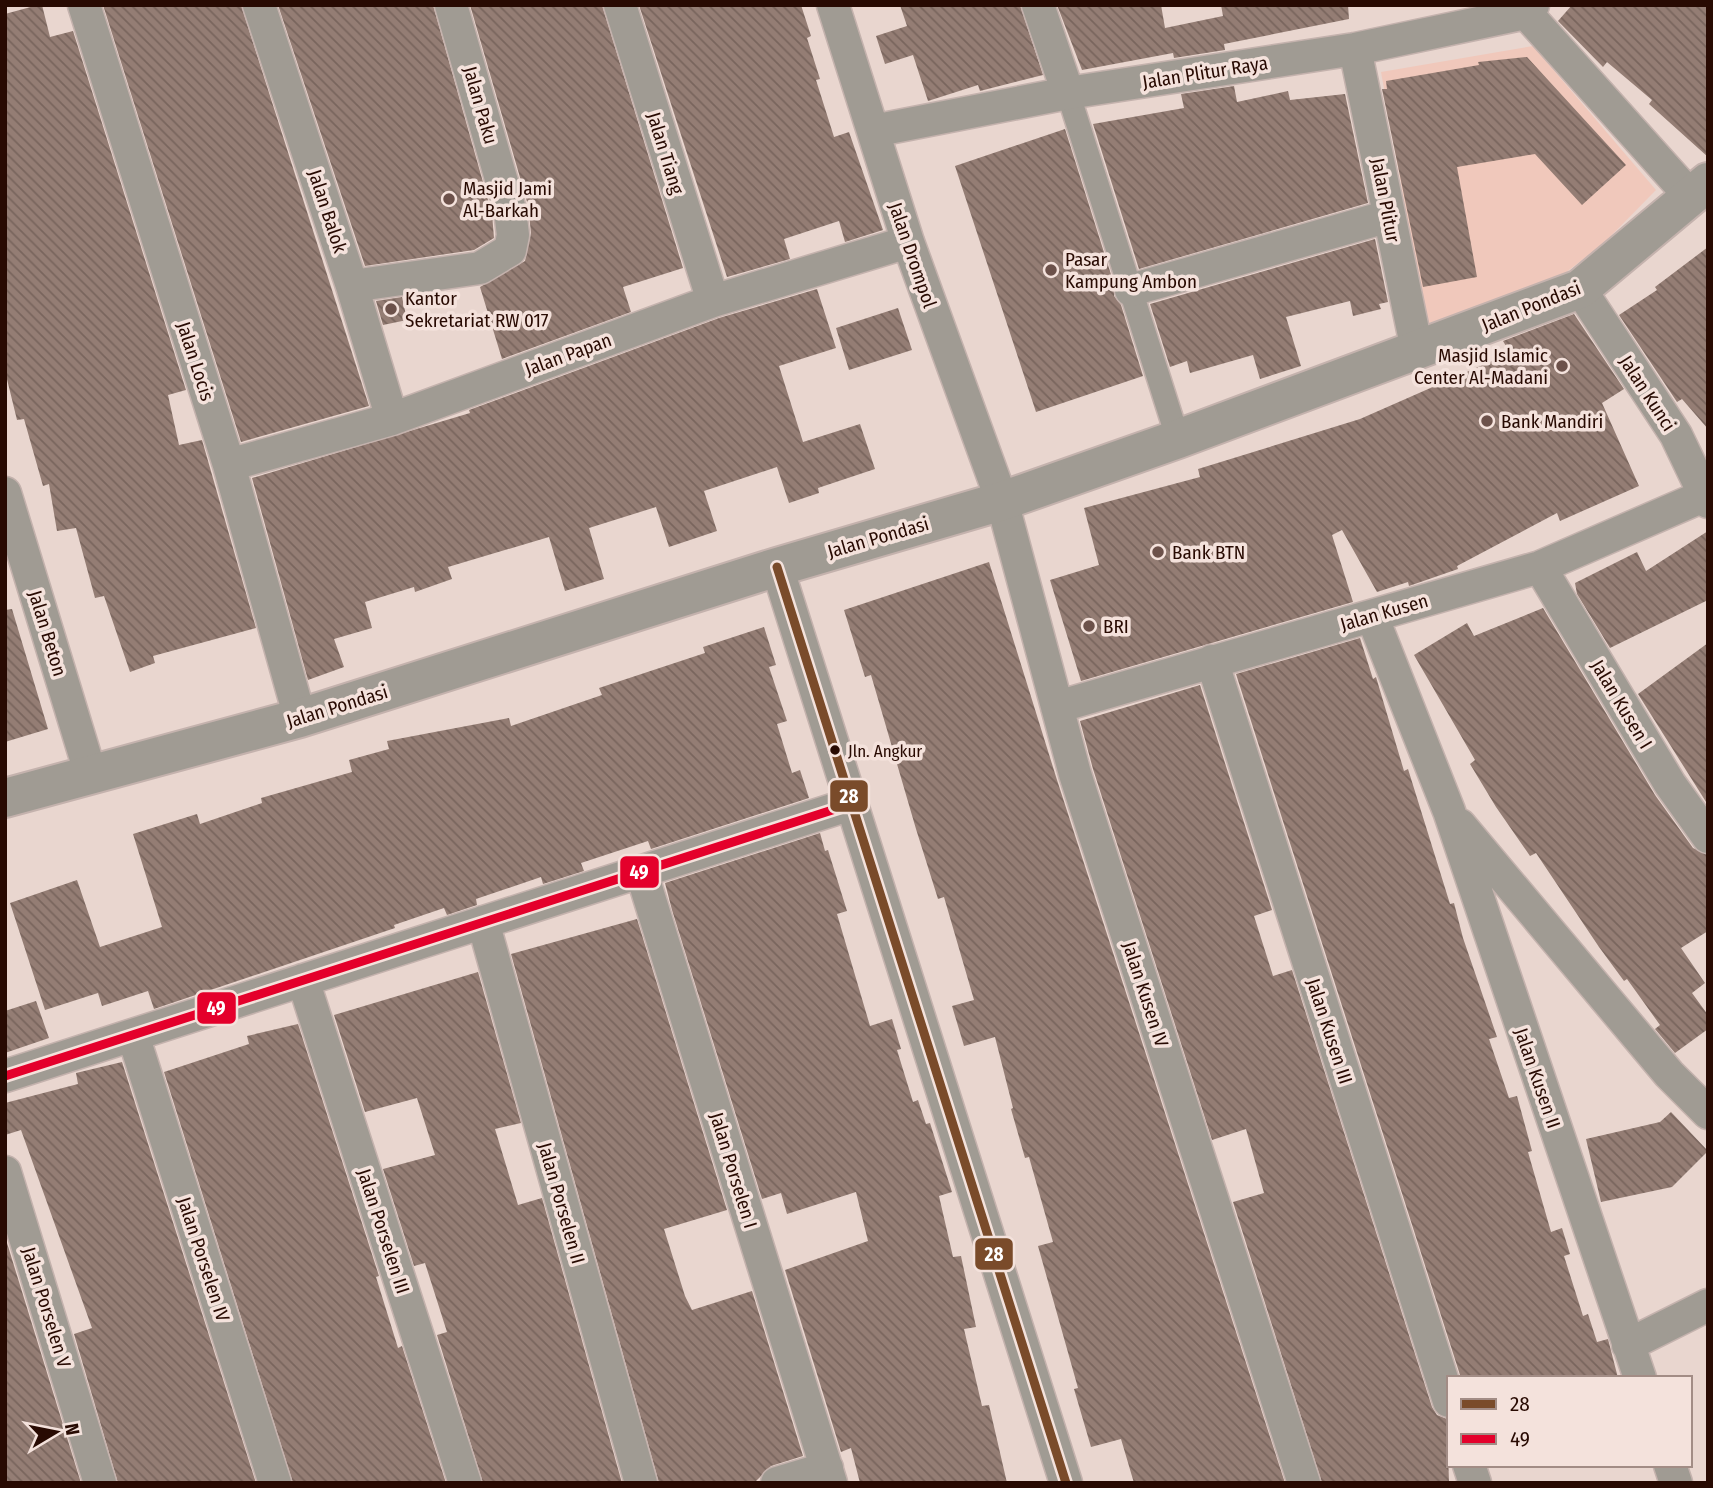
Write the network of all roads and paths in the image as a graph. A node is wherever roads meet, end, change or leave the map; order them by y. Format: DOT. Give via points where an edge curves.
graph roads {
  1 [pos="84,5"];
  2 [pos="260,5"];
  3 [pos="451,5"];
  4 [pos="620,5"];
  5 [pos="833,5"];
  6 [pos="1038,5"];
  7 [pos="1530,9"];
  8 [pos="1355,49"];
  9 [pos="1068,93"];
  10 [pos="873,131"];
  11 [pos="1700,190"];
  12 [pos="1389,216"];
  13 [pos="908,242"];
  14 [pos="352,286"];
  15 [pos="1580,289"];
  16 [pos="1131,290"];
  17 [pos="713,301"];
  18 [pos="1417,350"];
  19 [pos="392,419"];
  20 [pos="1178,439"];
  21 [pos="229,466"];
  22 [pos="1707,498"];
  23 [pos="1002,501"];
  24 [pos="7,502"];
  25 [pos="777,567"];
  26 [pos="1540,567"];
  27 [pos="1372,616"];
  28 [pos="1212,661"];
  29 [pos="1057,708"];
  30 [pos="300,718"];
  31 [pos="90,772"];
  32 [pos="5,798"];
  33 [pos="851,804"];
  34 [pos="1449,811"];
  35 [pos="1708,837"];
  36 [pos="641,871"];
  37 [pos="483,922"];
  38 [pos="303,980"];
  39 [pos="133,1035"];
  40 [pos="5,1076"];
  41 [pos="1708,1113"];
  42 [pos="5,1172"];
  43 [pos="1708,1305"];
  44 [pos="1628,1345"];
  45 [pos="1639,1376"];
  46 [pos="1447,1395"];
  47 [pos="829,1475"];
  48 [pos="100,1483"];
  49 [pos="275,1483"];
  50 [pos="465,1483"];
  51 [pos="641,1483"];
  52 [pos="777,1483"];
  53 [pos="1066,1483"];
  54 [pos="1304,1483"];
  1 -- 21 [label="street, Jalan Locis"];
  2 -- 14 [label="street, Jalan Balok"];
  3 -- 14 [label="street, Jalan Paku" via="510,210 510,250 480,268"];
  4 -- 17 [label="street, Jalan Tiang"];
  5 -- 10 [label="street, Jalan Drompol"];
  6 -- 9 [label="street"];
  7 -- 8 [label="street, Jalan Plitur Raya"];
  7 -- 11 [label="street"];
  8 -- 9 [label="street, Jalan Plitur Raya"];
  8 -- 12 [label="street, Jalan Plitur"];
  9 -- 10 [label="street, Jalan Plitur Raya"];
  9 -- 16 [label="street"];
  10 -- 13 [label="street, Jalan Drompol"];
  11 -- 15 [label="street, Jalan Pondasi"];
  12 -- 16 [label="street"];
  12 -- 18 [label="street, Jalan Plitur"];
  13 -- 17 [label="street, Jalan Papan"];
  13 -- 23 [label="street, Jalan Drompol"];
  14 -- 19 [label="street, Jalan Balok"];
  15 -- 18 [label="street, Jalan Pondasi"];
  15 -- 22 [label="street, Jalan Kunci" via="1676,435"];
  16 -- 20 [label="street"];
  17 -- 19 [label="street, Jalan Papan"];
  18 -- 20 [label="street, Jalan Pondasi"];
  19 -- 21 [label="street, Jalan Papan"];
  20 -- 23 [label="street, Jalan Pondasi"];
  21 -- 30 [label="street, Jalan Locis"];
  22 -- 26 [label="street, Jalan Kusen"];
  23 -- 25 [label="street, Jalan Pondasi"];
  23 -- 29 [label="street, Jalan Kusen IV"];
  24 -- 31 [label="street, Jalan Beton"];
  25 -- 30 [label="street, Jalan Pondasi"];
  25 -- 33 [label="street"];
  26 -- 27 [label="street, Jalan Kusen"];
  26 -- 35 [label="street, Jalan Kusen I" via="1670,783"];
  27 -- 28 [label="street, Jalan Kusen"];
  27 -- 34 [label="street, Jalan Kusen II"];
  28 -- 29 [label="street, Jalan Kusen"];
  28 -- 46 [label="street, Jalan Kusen III"];
  29 -- 54 [label="street, Jalan Kusen IV"];
  30 -- 31 [label="street, Jalan Pondasi"];
  31 -- 32 [label="street, Jalan Pondasi"];
  33 -- 36 [label="street"];
  33 -- 53 [label="street"];
  34 -- 41 [label="street, Jalan Kusen II" via="1669,1074"];
  34 -- 44 [label="street, Jalan Kusen II"];
  36 -- 37 [label="street"];
  36 -- 47 [label="street, Jalan Porselen I"];
  37 -- 38 [label="street"];
  37 -- 51 [label="street, Jalan Porselen II"];
  38 -- 39 [label="street"];
  38 -- 50 [label="street, Jalan Porselen III"];
  39 -- 40 [label="street"];
  39 -- 49 [label="street, Jalan Porselen IV"];
  42 -- 48 [label="street, Jalan Porselen V"];
  43 -- 44 [label="street"];
  44 -- 45 [label="street, Jalan Kusen II"];
  47 -- 52 [label="street"];
}
